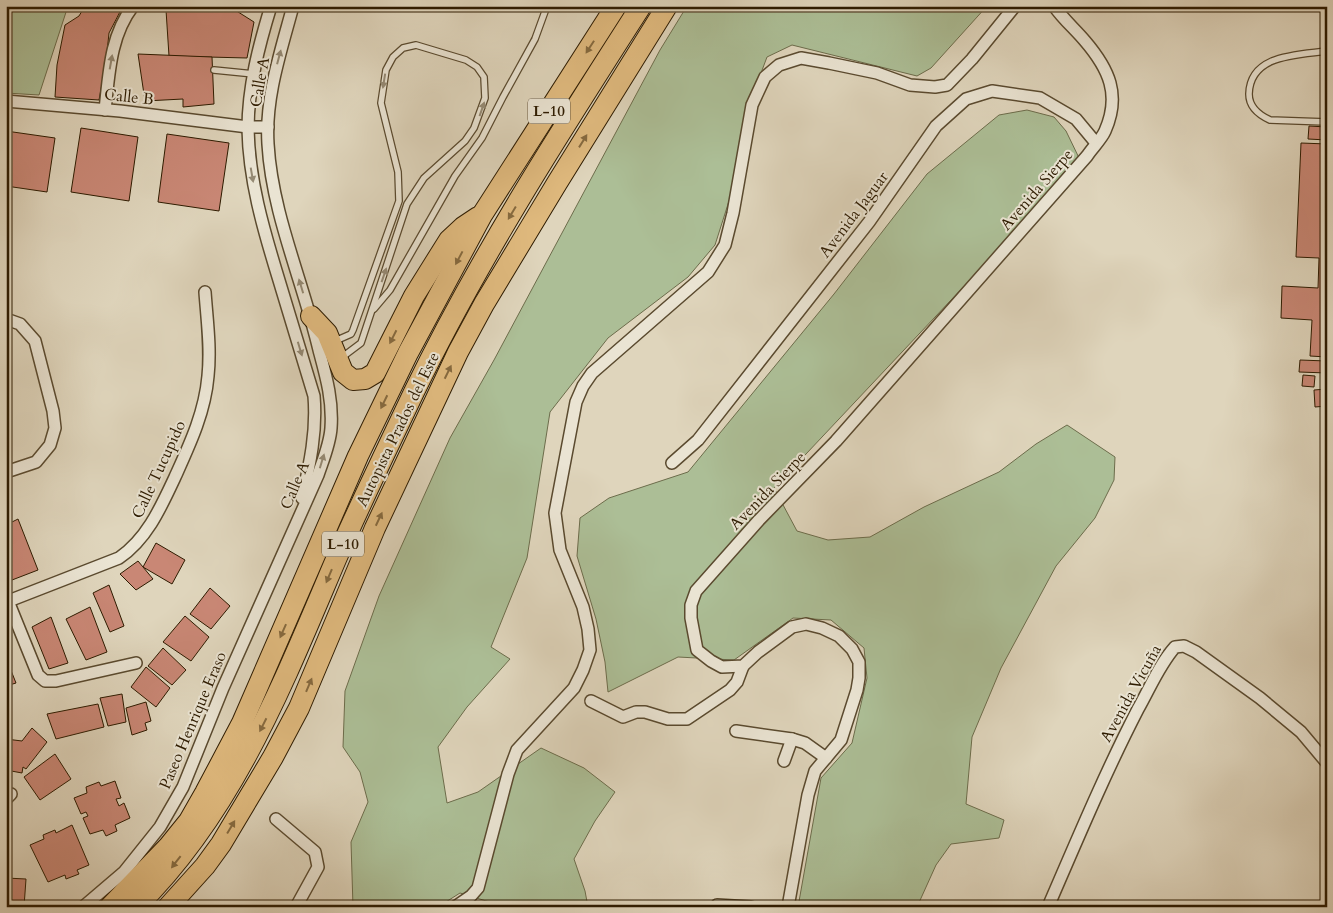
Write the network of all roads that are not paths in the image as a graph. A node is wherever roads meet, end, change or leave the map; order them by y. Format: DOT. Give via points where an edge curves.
graph roads {
  1 [pos="133,6"];
  2 [pos="271,6"];
  3 [pos="293,6"];
  4 [pos="548,6"];
  5 [pos="616,6"];
  6 [pos="641,6"];
  7 [pos="667,6"];
  8 [pos="1015,6"];
  9 [pos="1054,6"];
  10 [pos="1327,52"];
  11 [pos="214,70"];
  12 [pos="254,74"];
  13 [pos="6,102"];
  14 [pos="105,110"];
  15 [pos="1327,122"];
  16 [pos="248,127"];
  17 [pos="268,127"];
  18 [pos="474,128"];
  19 [pos="482,138"];
  20 [pos="1096,143"];
  21 [pos="482,215"];
  22 [pos="205,292"];
  23 [pos="372,313"];
  24 [pos="311,316"];
  25 [pos="6,319"];
  26 [pos="330,340"];
  27 [pos="338,362"];
  28 [pos="672,463"];
  29 [pos="6,472"];
  30 [pos="297,522"];
  31 [pos="7,602"];
  32 [pos="136,663"];
  33 [pos="743,666"];
  34 [pos="591,701"];
  35 [pos="736,731"];
  36 [pos="792,739"];
  37 [pos="826,758"];
  38 [pos="784,761"];
  39 [pos="1327,763"];
  40 [pos="276,820"];
  41 [pos="716,905"];
  42 [pos="83,907"];
  43 [pos="110,907"];
  44 [pos="136,907"];
  45 [pos="168,907"];
  46 [pos="296,907"];
  47 [pos="455,907"];
  48 [pos="751,907"];
  49 [pos="788,907"];
  50 [pos="1048,907"];
  14 -- 1 [label="street, one-way" via="113,50 121,26"];
  2 -- 12 [label="street, Calle A"];
  17 -- 3 [label="street, Calle A, one-way" via="274,76"];
  4 -- 19 [label="lane" via="535,39"];
  5 -- 21 [label="highway, L-10, one-way"];
  6 -- 44 [label="highway, Autopista Prados del Este / L-10, one-way" via="537,171 438,343 352,523 256,738 202,827 175,864"];
  45 -- 7 [label="highway, Autopista Prados del Este / L-10, one-way" via="221,844 273,757 299,708 374,528 458,352 557,183"];
  8 -- 47 [label="street" via="947,85 910,85 878,73 801,58 779,65 765,77 752,105 725,245 708,272 592,373 576,402 555,513 560,550 583,607 590,650 574,688 518,750 508,774 478,888"];
  9 -- 20 [label="street, Avenida Sierpe" via="1106,69 1113,106 1104,132"];
  10 -- 15 [label="lane" via="1282,57 1268,63 1257,70 1249,95 1253,107 1270,120"];
  11 -- 12 [label="lane"];
  12 -- 16 [label="street, Calle A"];
  13 -- 14 [label="street, Calle B"];
  14 -- 16 [label="street, Calle B"];
  16 -- 17 [label="street, Calle B"];
  16 -- 30 [label="street, Calle A, one-way" via="250,167 265,236 314,396 316,414 312,454"];
  24 -- 17 [label="street, Calle A, one-way" via="277,202"];
  18 -- 19 [label="lane"];
  23 -- 18 [label="lane, one-way" via="407,204 424,178 454,152"];
  18 -- 26 [label="lane, one-way" via="485,98 484,77 477,67 466,60 416,45 403,48 393,56 386,70 381,103 398,172 400,201 351,334 341,340"];
  19 -- 23 [label="lane" via="455,176 390,290"];
  20 -- 28 [label="street, Avenida Jaguar" via="1076,118 1040,98 992,91 966,99 936,126 869,222 796,316 698,440"];
  20 -- 33 [label="street, Avenida Sierpe" via="836,441 696,591 691,618 697,650 722,667"];
  21 -- 27 [label="highway, one-way" via="463,226 449,240 414,296 374,373 365,379 353,380 343,372"];
  21 -- 43 [label="highway, one-way" via="408,353 358,456 281,636 224,758 189,821"];
  22 -- 31 [label="street, Calle Tucupido" via="210,350 204,403 188,448 148,530 119,558"];
  23 -- 27 [label="lane" via="361,342"];
  24 -- 26 [label="highway"];
  30 -- 24 [label="street, Calle A, one-way" via="318,475 331,429 330,396"];
  25 -- 29 [label="street" via="20,324 36,341 54,411 55,428 50,444 36,462"];
  26 -- 27 [label="highway"];
  30 -- 42 [label="street, Paseo Henrique Eraso" via="222,688 183,787 160,828 124,872"];
  31 -- 32 [label="street" via="38,675 45,681"];
  33 -- 34 [label="street" via="730,690 687,720 668,719 645,712 623,716"];
  33 -- 37 [label="street" via="792,627 806,624 839,636 852,649 859,662 857,690 841,740"];
  35 -- 36 [label="street"];
  36 -- 37 [label="street" via="805,743"];
  36 -- 38 [label="street"];
  37 -- 49 [label="street" via="815,771 808,795"];
  39 -- 50 [label="street, Avenida Vicuña" via="1301,732 1260,698 1196,652 1184,646 1174,647 1120,744"];
  40 -- 46 [label="street" via="316,852 318,867"];
  41 -- 48 [label="street"];
}
